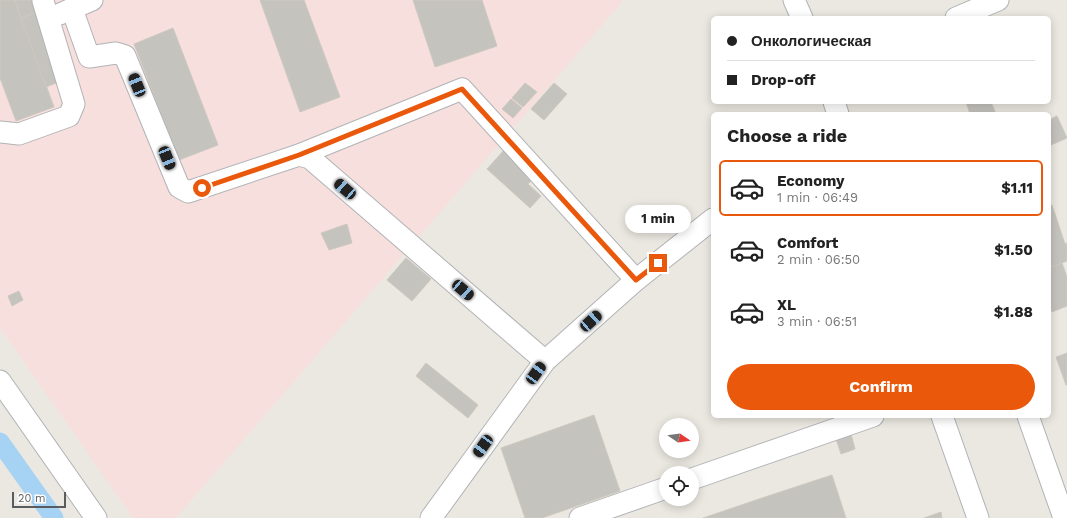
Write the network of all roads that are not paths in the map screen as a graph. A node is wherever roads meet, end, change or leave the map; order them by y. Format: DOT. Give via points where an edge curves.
graph roads {
  1 [pos="92,0"];
  2 [pos="794,0"];
  3 [pos="998,0"];
  4 [pos="72,9"];
  5 [pos="801,16"];
  6 [pos="961,16"];
  7 [pos="0,132"];
  8 [pos="299,155"];
  9 [pos="711,221"];
  10 [pos="636,280"];
  11 [pos="545,361"];
  12 [pos="0,381"];
  13 [pos="867,418"];
  14 [pos="943,418"];
  15 [pos="1029,418"];
  16 [pos="699,477"];
  17 [pos="659,490"];
  18 [pos="1057,516"];
  19 [pos="96,518"];
  20 [pos="431,518"];
  21 [pos="580,518"];
  22 [pos="978,518"];
  1 -- 4 [label="street"];
  2 -- 5 [label="street"];
  3 -- 6 [label="street"];
  4 -- 7 [label="street" via="46,10 74,104 69,116 19,134"];
  4 -- 8 [label="street" via="89,57 116,53 125,56 179,187 188,192"];
  8 -- 10 [label="street" via="462,89"];
  8 -- 11 [label="street" via="310,158"];
  9 -- 10 [label="street"];
  10 -- 11 [label="street"];
  11 -- 20 [label="street"];
  12 -- 19 [label="street"];
  13 -- 16 [label="street"];
  14 -- 22 [label="street"];
  15 -- 18 [label="street"];
  17 -- 21 [label="street"];
}
